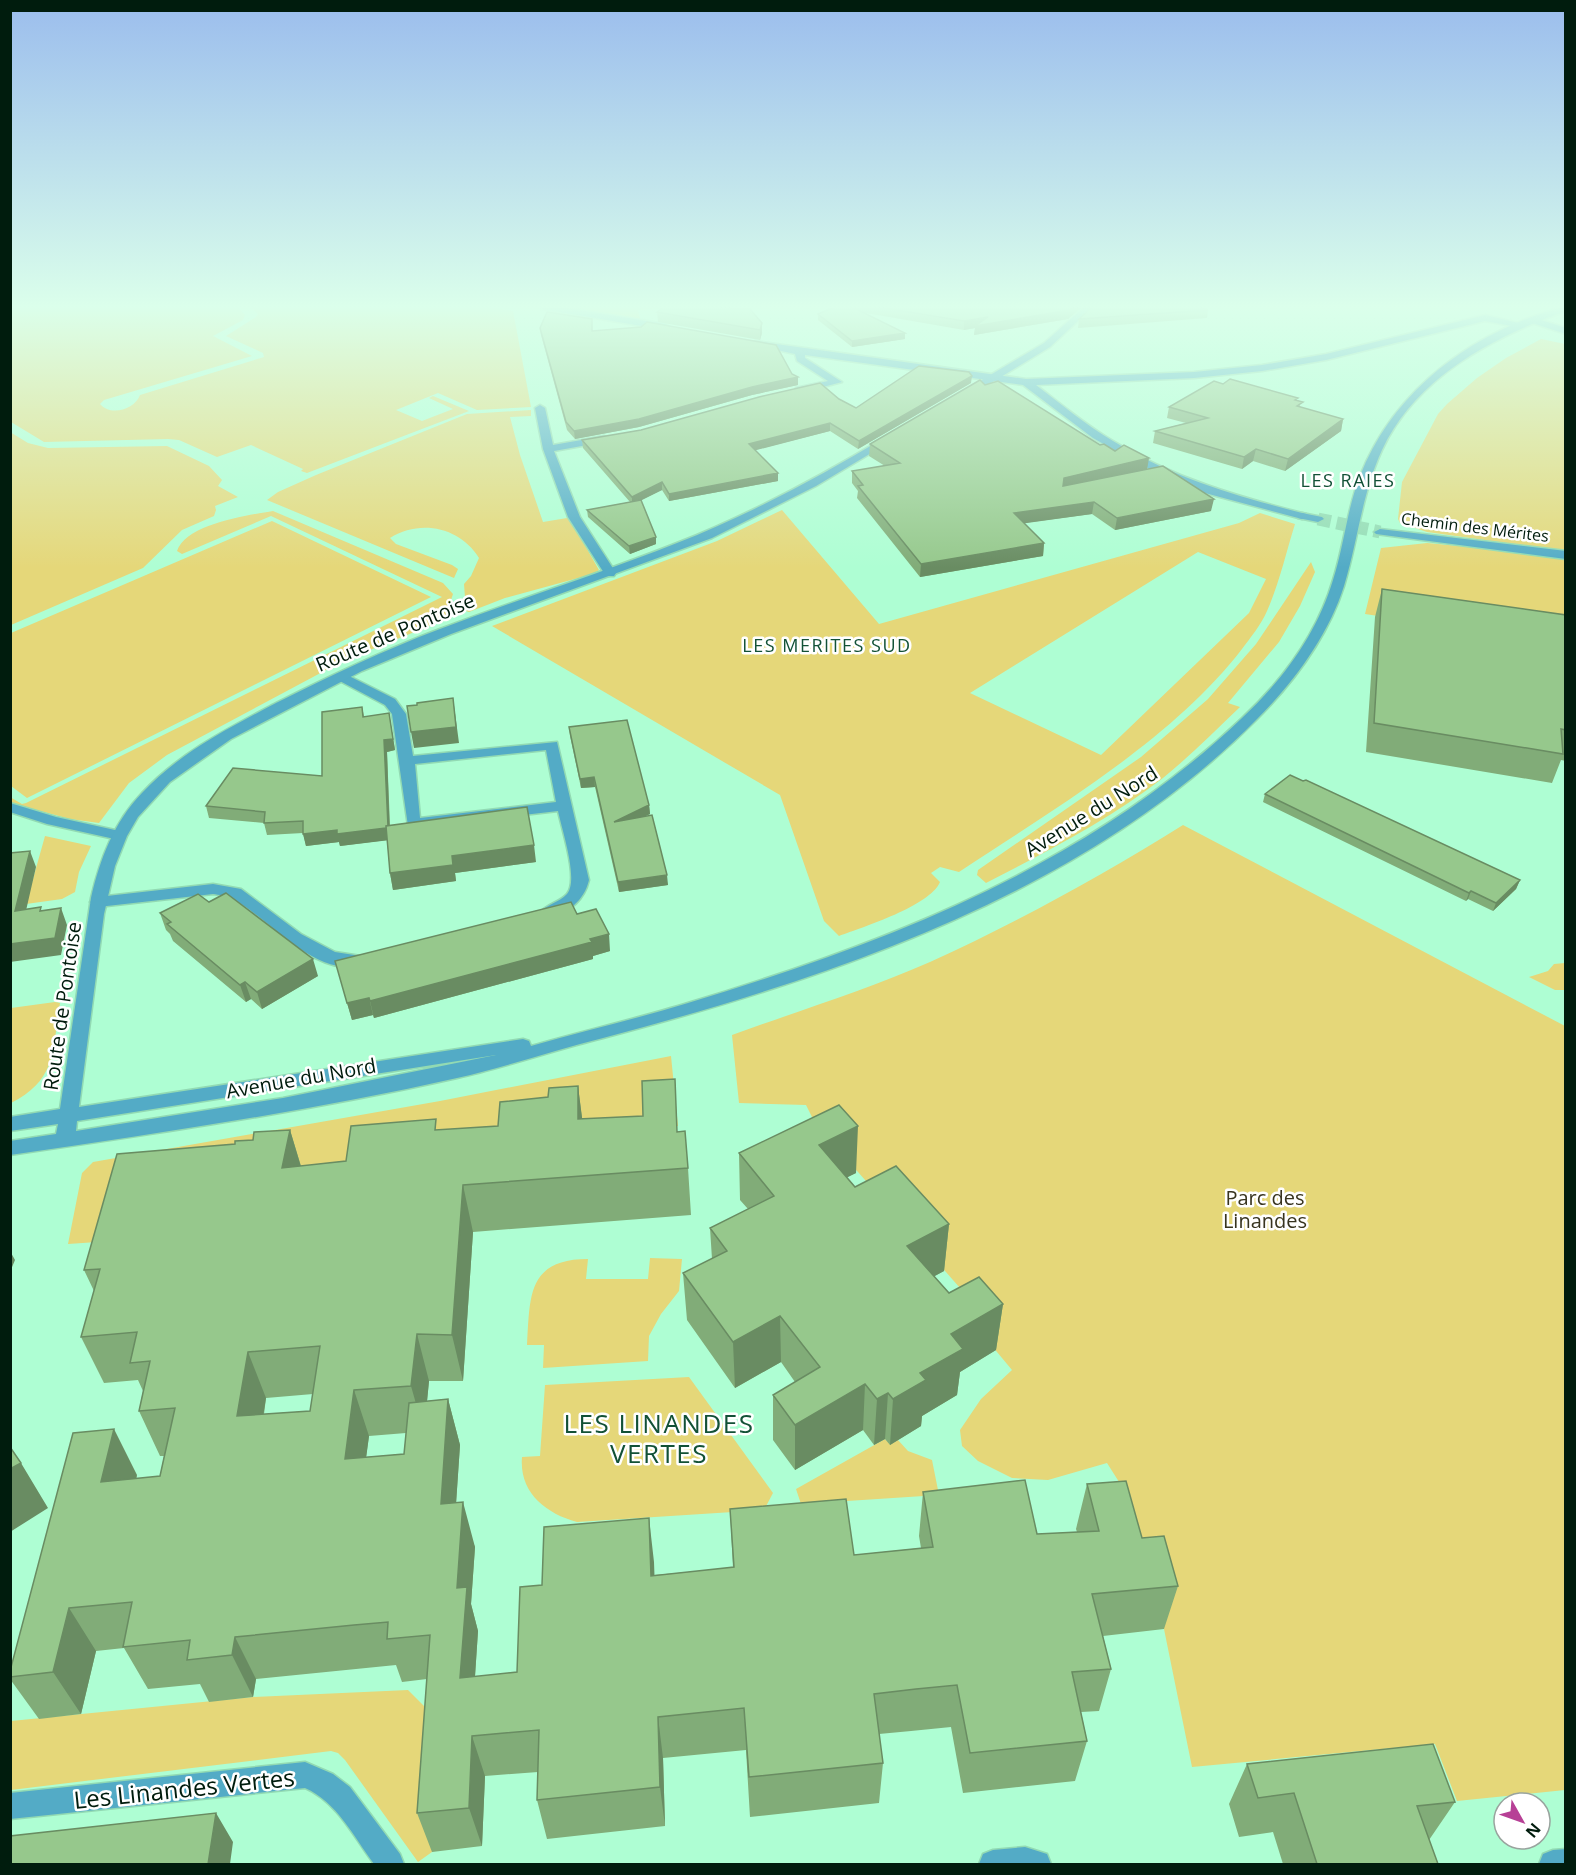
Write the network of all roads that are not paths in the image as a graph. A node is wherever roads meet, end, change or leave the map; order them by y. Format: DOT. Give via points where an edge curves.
graph roads {
  1 [pos="965,394"];
  2 [pos="1042,394"];
  3 [pos="1416,394"];
  4 [pos="951,402"];
  5 [pos="540,408"];
  6 [pos="899,434"];
  7 [pos="618,436"];
  8 [pos="548,448"];
  9 [pos="1162,472"];
  10 [pos="1140,477"];
  11 [pos="1318,519"];
  12 [pos="1380,532"];
  13 [pos="1566,555"];
  14 [pos="610,573"];
  15 [pos="341,676"];
  16 [pos="408,761"];
  17 [pos="564,806"];
  18 [pos="10,807"];
  19 [pos="119,835"];
  20 [pos="98,902"];
  21 [pos="528,918"];
  22 [pos="376,957"];
  23 [pos="595,1034"];
  24 [pos="69,1114"];
  25 [pos="10,1124"];
  26 [pos="65,1140"];
  27 [pos="10,1149"];
  28 [pos="10,1806"];
  29 [pos="1566,1863"];
  30 [pos="390,1864"];
  31 [pos="993,1864"];
  32 [pos="1037,1864"];
  33 [pos="1553,1864"];
  1 -- 4 [label="street"];
  2 -- 9 [label="street" via="1120,450"];
  3 -- 23 [label="street, Avenue du Nord" via="1394,418 1364,479 1334,596 1309,646 1239,730 1172,788 1053,863 926,925 794,976 689,1010"];
  5 -- 8 [label="street"];
  6 -- 14 [label="street, Route de Pontoise" via="757,512"];
  7 -- 8 [label="street"];
  8 -- 14 [label="street" via="574,517"];
  9 -- 10 [label="street"];
  9 -- 11 [label="street" via="1236,499"];
  12 -- 13 [label="street, Chemin des Mérites"];
  14 -- 15 [label="street, Route de Pontoise" via="461,626"];
  15 -- 16 [label="street" via="395,708"];
  15 -- 19 [label="street, Route de Pontoise" via="250,723 194,758 140,803"];
  16 -- 17 [label="street" via="552,745"];
  16 -- 17 [label="street" via="413,823"];
  17 -- 21 [label="street" via="580,890 564,906"];
  18 -- 19 [label="street"];
  19 -- 20 [label="street, Route de Pontoise" via="107,863"];
  20 -- 22 [label="street" via="226,890 327,956 354,962"];
  20 -- 24 [label="street, Route de Pontoise"];
  23 -- 24 [label="street, Avenue du Nord"];
  23 -- 26 [label="street, Avenue du Nord" via="481,1066 413,1080"];
  24 -- 25 [label="street, Avenue du Nord"];
  24 -- 26 [label="street, Route de Pontoise"];
  26 -- 27 [label="street, Avenue du Nord"];
  28 -- 30 [label="street, Les Linandes Vertes" via="305,1775 341,1796"];
  29 -- 33 [label="street"];
  31 -- 32 [label="street"];
}
